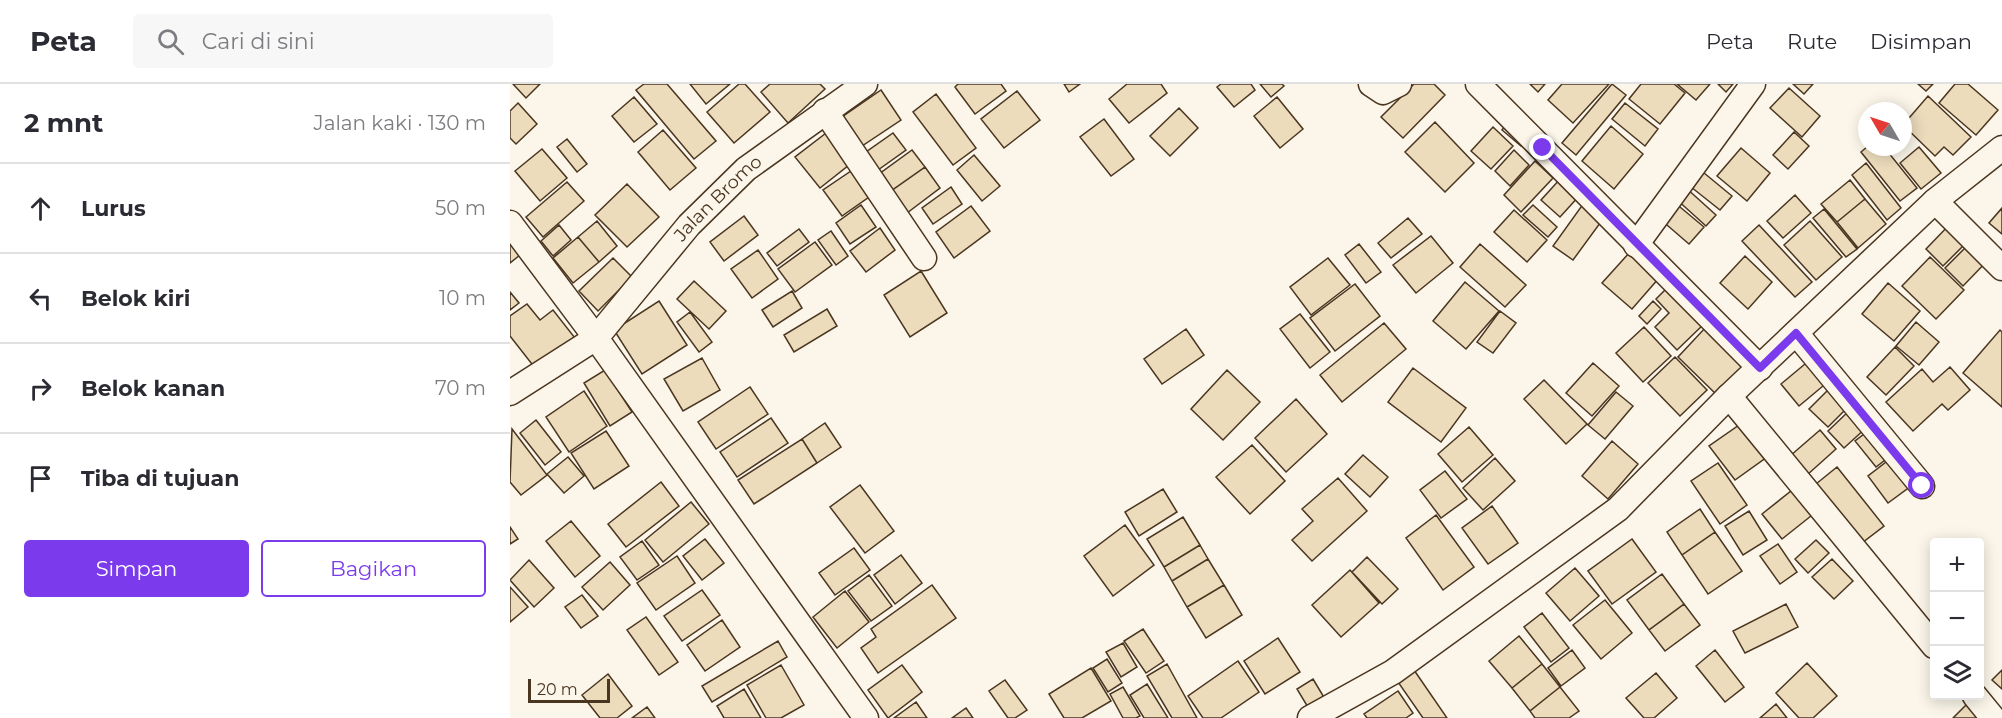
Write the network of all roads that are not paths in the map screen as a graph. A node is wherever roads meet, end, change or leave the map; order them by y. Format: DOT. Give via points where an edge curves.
graph roads {
  1 [pos="865,84"];
  2 [pos="1371,84"];
  3 [pos="1399,84"];
  4 [pos="1478,84"];
  5 [pos="1753,84"];
  6 [pos="825,111"];
  7 [pos="2002,148"];
  8 [pos="1935,201"];
  9 [pos="510,223"];
  10 [pos="1636,245"];
  11 [pos="924,258"];
  12 [pos="2002,268"];
  13 [pos="1796,333"];
  14 [pos="596,338"];
  15 [pos="1760,368"];
  16 [pos="510,393"];
  17 [pos="1729,396"];
  18 [pos="1922,486"];
  19 [pos="1930,640"];
  20 [pos="1978,700"];
  21 [pos="866,718"];
  22 [pos="1311,718"];
  23 [pos="1993,718"];
  1 -- 6 [label="street, Jalan Bromo"];
  2 -- 3 [label="street" via="1383,92"];
  4 -- 10 [label="street"];
  5 -- 10 [label="street"];
  6 -- 11 [label="street"];
  6 -- 14 [label="street, Jalan Bromo" via="746,170 689,225"];
  7 -- 8 [label="street"];
  8 -- 12 [label="street"];
  8 -- 13 [label="street"];
  9 -- 14 [label="street"];
  10 -- 15 [label="street"];
  13 -- 15 [label="street"];
  13 -- 18 [label="street"];
  14 -- 16 [label="street, Jalan Bromo"];
  14 -- 21 [label="street"];
  15 -- 17 [label="street"];
  17 -- 19 [label="street"];
  17 -- 22 [label="street" via="1618,509 1393,672"];
  20 -- 23 [label="street"];
}
